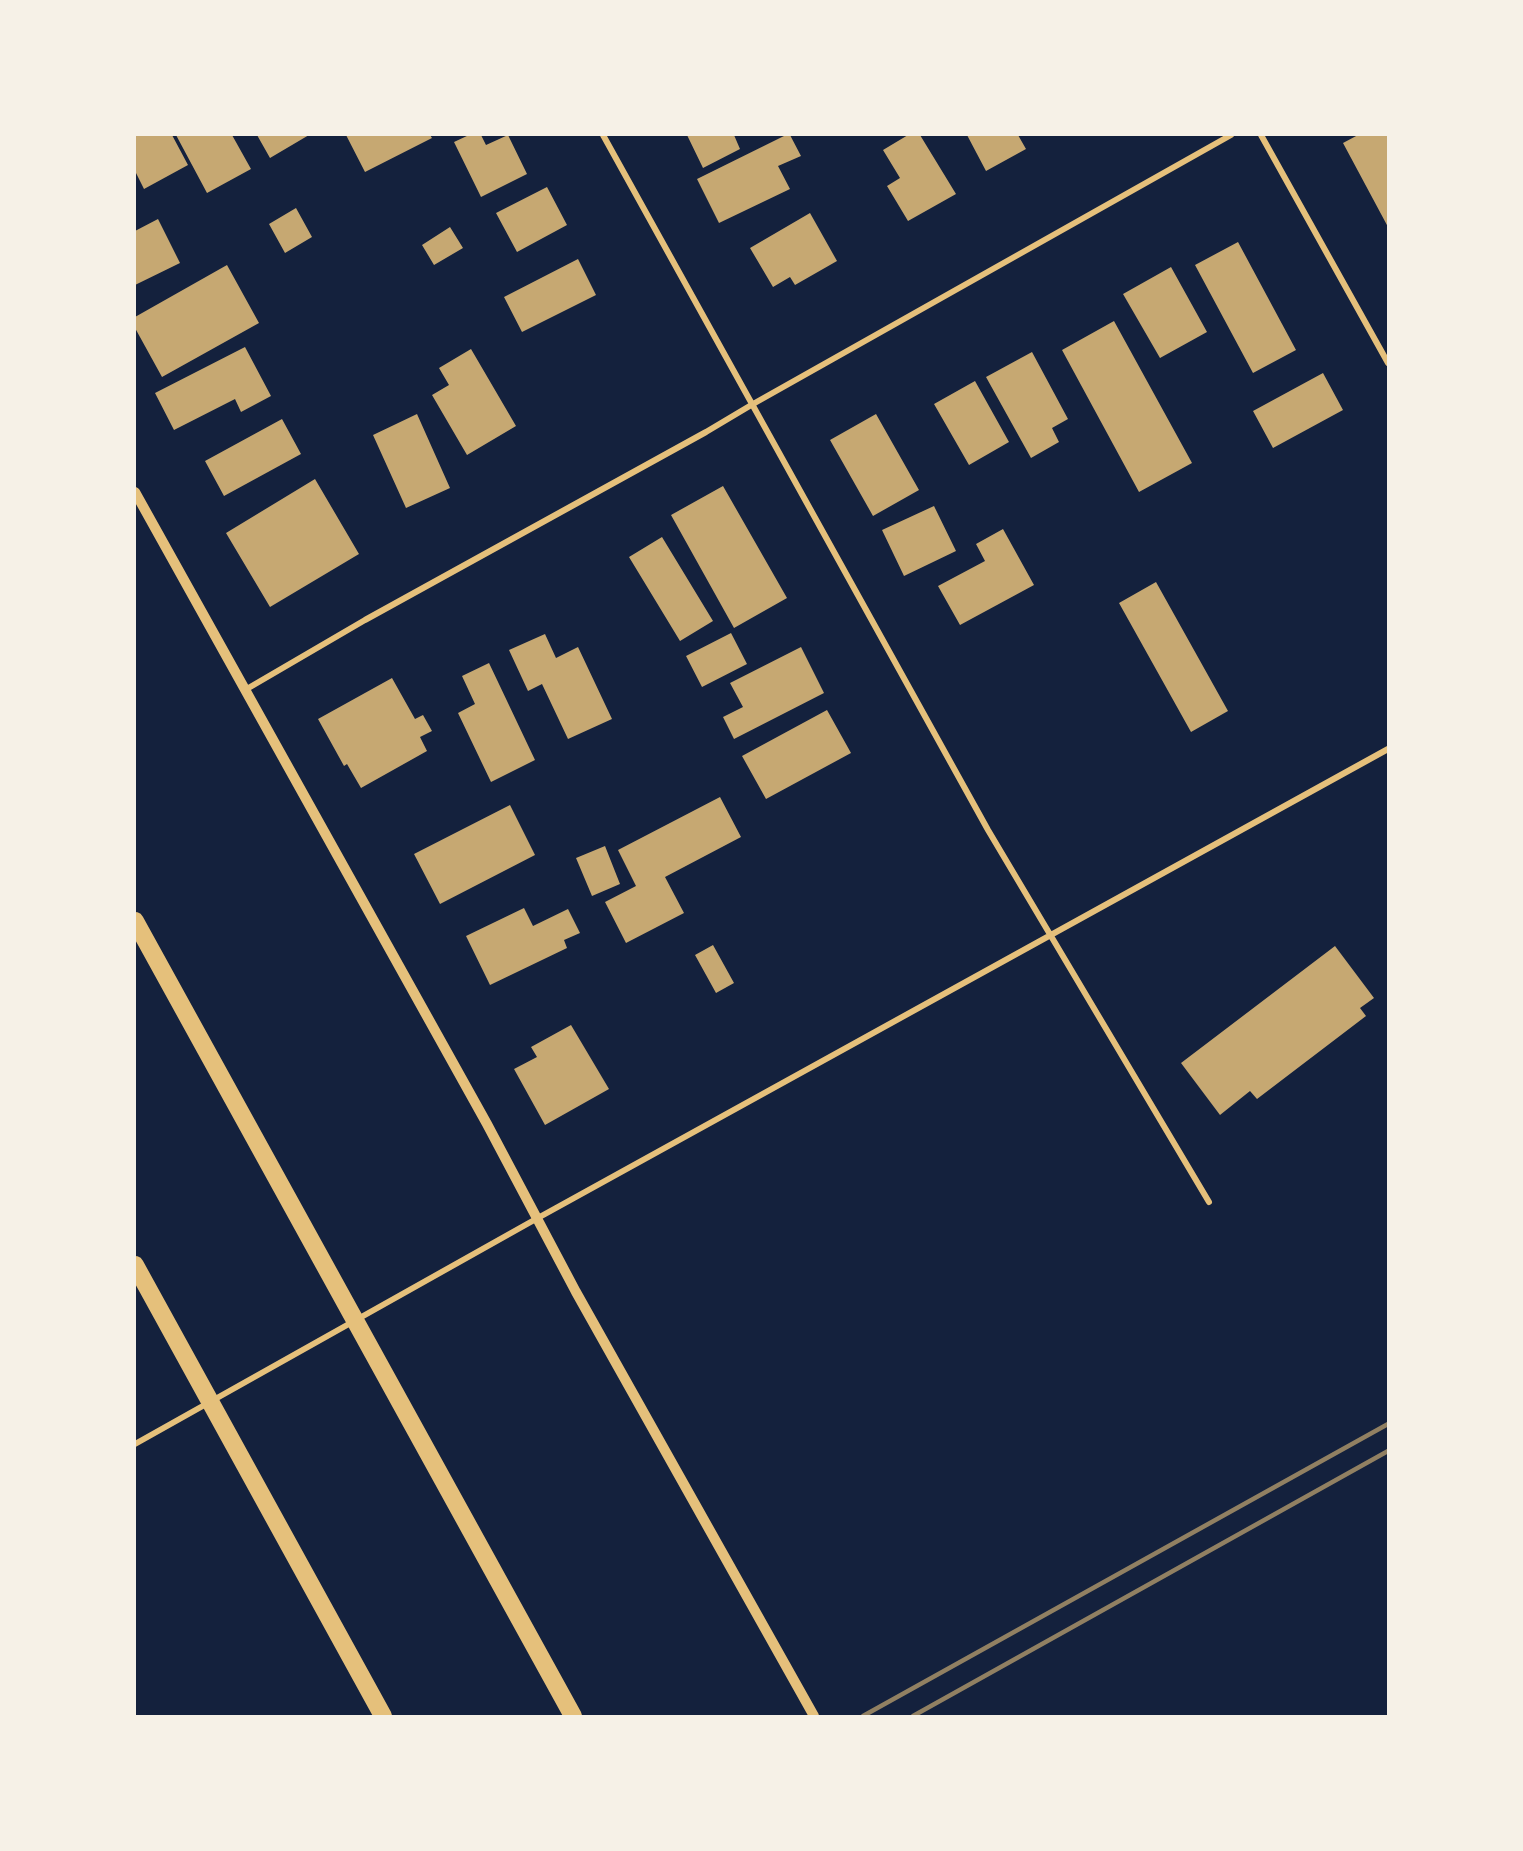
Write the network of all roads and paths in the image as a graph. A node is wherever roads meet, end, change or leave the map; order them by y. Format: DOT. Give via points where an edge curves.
graph roads {
  1 [pos="603,135"];
  2 [pos="1231,135"];
  3 [pos="1261,135"];
  4 [pos="1388,363"];
  5 [pos="753,404"];
  6 [pos="135,492"];
  7 [pos="245,690"];
  8 [pos="1388,749"];
  9 [pos="135,921"];
  10 [pos="1050,937"];
  11 [pos="1209,1202"];
  12 [pos="536,1219"];
  13 [pos="135,1265"];
  14 [pos="135,1444"];
  15 [pos="383,1716"];
  16 [pos="573,1716"];
  17 [pos="814,1716"];
  1 -- 5 [label="street"];
  2 -- 5 [label="street"];
  3 -- 4 [label="street"];
  5 -- 7 [label="street"];
  5 -- 10 [label="street"];
  6 -- 7 [label="street"];
  7 -- 12 [label="street"];
  8 -- 10 [label="street"];
  9 -- 16 [label="highway"];
  10 -- 11 [label="street"];
  10 -- 12 [label="street"];
  12 -- 14 [label="street"];
  12 -- 17 [label="street"];
  13 -- 15 [label="highway"];
}
